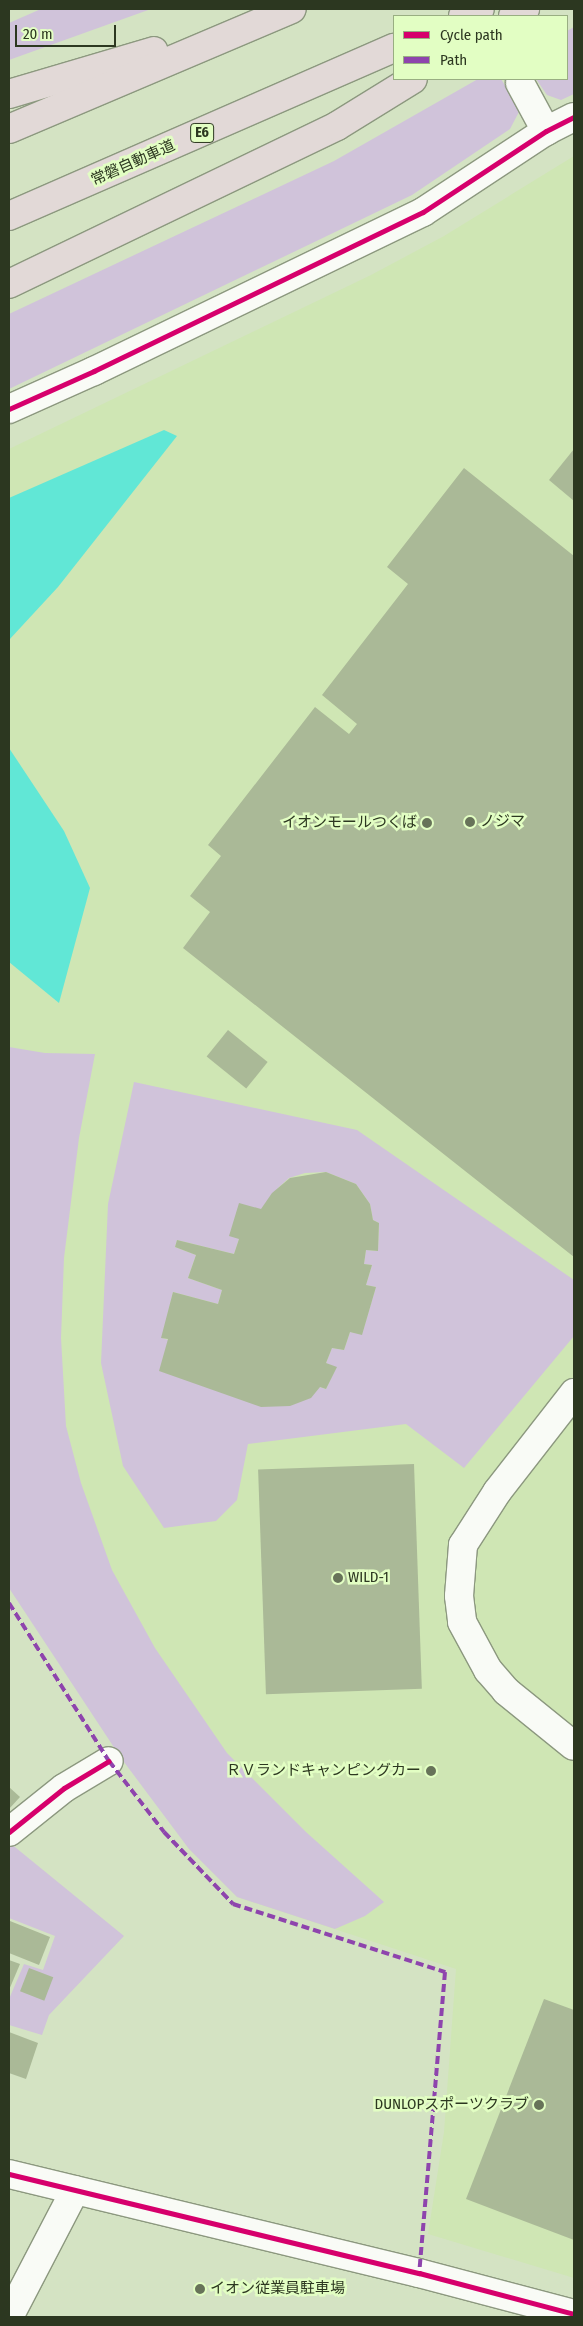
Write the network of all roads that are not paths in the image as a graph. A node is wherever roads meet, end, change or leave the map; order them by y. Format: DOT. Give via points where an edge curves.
graph roads {
  1 [pos="480,9"];
  2 [pos="286,12"];
  3 [pos="465,15"];
  4 [pos="393,48"];
  5 [pos="411,80"];
  6 [pos="520,83"];
  7 [pos="9,94"];
  8 [pos="574,117"];
  9 [pos="9,129"];
  10 [pos="546,131"];
  11 [pos="9,216"];
  12 [pos="9,284"];
  13 [pos="9,409"];
  14 [pos="574,1393"];
  15 [pos="574,1746"];
  16 [pos="109,1761"];
  17 [pos="9,1832"];
  18 [pos="9,2174"];
  19 [pos="75,2190"];
  20 [pos="574,2314"];
  21 [pos="9,2317"];
  1 -- 3 [label="highway"];
  2 -- 7 [label="highway"];
  2 -- 9 [label="highway"];
  4 -- 11 [label="highway, 常磐自動車道 / E6"];
  5 -- 12 [label="highway" via="337,126"];
  6 -- 10 [label="street"];
  8 -- 10 [label="street"];
  10 -- 13 [label="street" via="423,212"];
  14 -- 15 [label="street" via="497,1492 463,1545 459,1596 462,1622 488,1670 506,1691"];
  16 -- 17 [label="street" via="64,1788"];
  18 -- 19 [label="street"];
  19 -- 20 [label="street"];
  19 -- 21 [label="street"];
}
